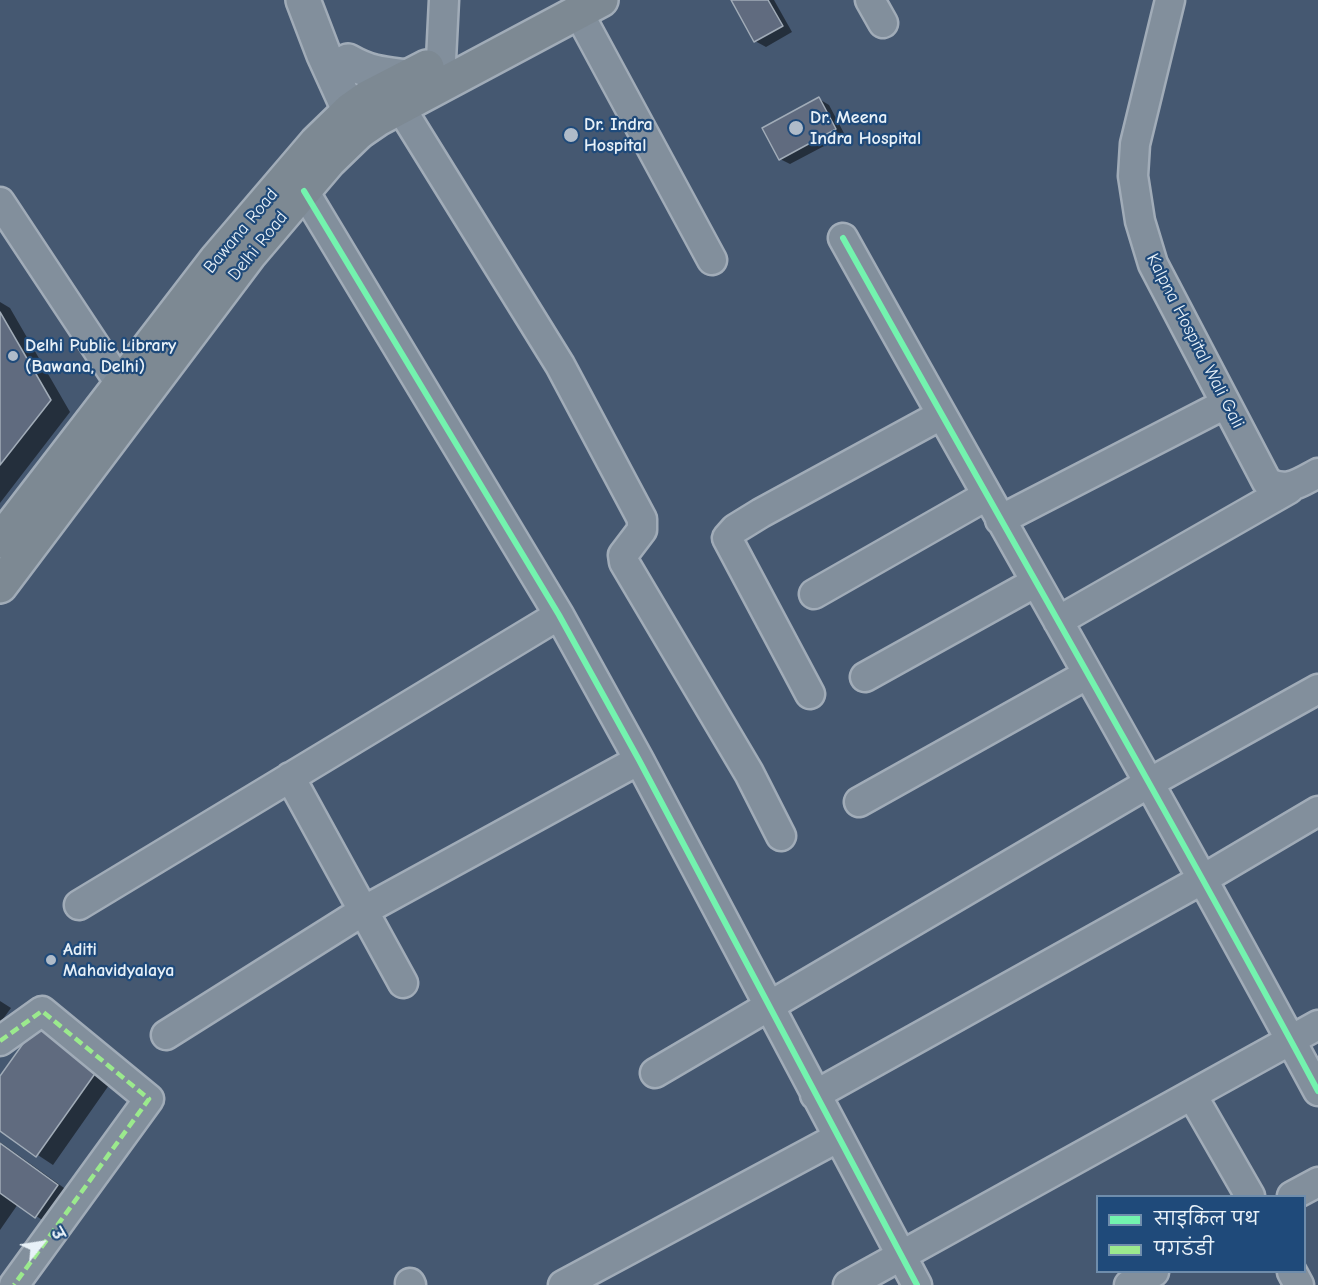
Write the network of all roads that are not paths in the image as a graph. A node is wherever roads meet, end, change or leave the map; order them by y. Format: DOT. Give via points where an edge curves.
graph roads {
  1 [pos="303,0"];
  2 [pos="323,0"];
  3 [pos="444,0"];
  4 [pos="1170,0"];
  5 [pos="577,4"];
  6 [pos="339,63"];
  7 [pos="443,71"];
  8 [pos="379,104"];
  9 [pos="316,143"];
  10 [pos="296,183"];
  11 [pos="0,202"];
  12 [pos="10,237"];
  13 [pos="843,238"];
  14 [pos="712,260"];
  15 [pos="131,392"];
  16 [pos="1226,404"];
  17 [pos="941,415"];
  18 [pos="1318,473"];
  19 [pos="1289,489"];
  20 [pos="993,508"];
  21 [pos="0,541"];
  22 [pos="1036,582"];
  23 [pos="0,586"];
  24 [pos="814,594"];
  25 [pos="559,615"];
  26 [pos="1058,621"];
  27 [pos="1088,674"];
  28 [pos="865,677"];
  29 [pos="1318,689"];
  30 [pos="810,694"];
  31 [pos="639,760"];
  32 [pos="290,777"];
  33 [pos="1149,783"];
  34 [pos="859,802"];
  35 [pos="1318,811"];
  36 [pos="781,836"];
  37 [pos="1203,879"];
  38 [pos="79,905"];
  39 [pos="363,911"];
  40 [pos="403,983"];
  41 [pos="769,1008"];
  42 [pos="1318,1025"];
  43 [pos="166,1035"];
  44 [pos="0,1041"];
  45 [pos="1291,1041"];
  46 [pos="655,1073"];
  47 [pos="1318,1091"];
  48 [pos="815,1095"];
  49 [pos="1192,1095"];
  50 [pos="837,1138"];
  51 [pos="1318,1182"];
  52 [pos="1249,1195"];
  53 [pos="1295,1195"];
  54 [pos="900,1257"];
  55 [pos="1152,1273"];
  56 [pos="14,1285"];
  57 [pos="563,1285"];
  58 [pos="848,1285"];
  59 [pos="916,1285"];
  60 [pos="1129,1285"];
  1 -- 6 [label="main road"];
  2 -- 6 [label="main road"];
  3 -- 7 [label="street"];
  4 -- 16 [label="street, Kalpna Hospital Wali Gali" via="1135,144 1133,176 1140,221 1153,264"];
  5 -- 7 [label="main road, Bawana Road"];
  5 -- 14 [label="street"];
  6 -- 8 [label="main road"];
  6 -- 8 [label="main road" via="381,76"];
  6 -- 9 [label="main road"];
  7 -- 8 [label="main road, Bawana Road"];
  8 -- 9 [label="main road, Bawana Road"];
  8 -- 10 [label="main road" via="329,161"];
  8 -- 36 [label="street" via="560,365 642,519 642,530 623,555 624,562 749,773"];
  9 -- 10 [label="main road, Bawana Road"];
  10 -- 15 [label="main road, Bawana Road" via="216,260"];
  10 -- 25 [label="street"];
  11 -- 12 [label="street"];
  12 -- 15 [label="street"];
  13 -- 17 [label="street"];
  15 -- 21 [label="main road, Bawana Road"];
  15 -- 23 [label="main road"];
  16 -- 19 [label="street, Kalpna Hospital Wali Gali" via="1267,482"];
  16 -- 20 [label="street"];
  17 -- 20 [label="street"];
  17 -- 30 [label="street" via="761,513 727,538"];
  18 -- 19 [label="street"];
  19 -- 26 [label="street"];
  20 -- 22 [label="street"];
  20 -- 24 [label="street"];
  22 -- 26 [label="street"];
  22 -- 28 [label="street"];
  25 -- 31 [label="street"];
  25 -- 32 [label="street"];
  26 -- 27 [label="street"];
  27 -- 33 [label="street"];
  27 -- 34 [label="street"];
  29 -- 33 [label="street"];
  31 -- 39 [label="street"];
  31 -- 41 [label="street"];
  32 -- 38 [label="street"];
  32 -- 39 [label="street"];
  33 -- 37 [label="street"];
  33 -- 41 [label="street"];
  35 -- 37 [label="street"];
  37 -- 45 [label="street"];
  37 -- 48 [label="street"];
  39 -- 40 [label="street"];
  39 -- 43 [label="street"];
  41 -- 46 [label="street"];
  41 -- 48 [label="street"];
  42 -- 45 [label="street"];
  44 -- 56 [label="street" via="42,1011 149,1099"];
  45 -- 47 [label="street"];
  45 -- 49 [label="street"];
  48 -- 50 [label="street"];
  49 -- 52 [label="street"];
  49 -- 54 [label="street"];
  50 -- 54 [label="street"];
  50 -- 57 [label="street"];
  51 -- 53 [label="street"];
  54 -- 58 [label="street"];
  54 -- 59 [label="street"];
  55 -- 60 [label="street"];
}
